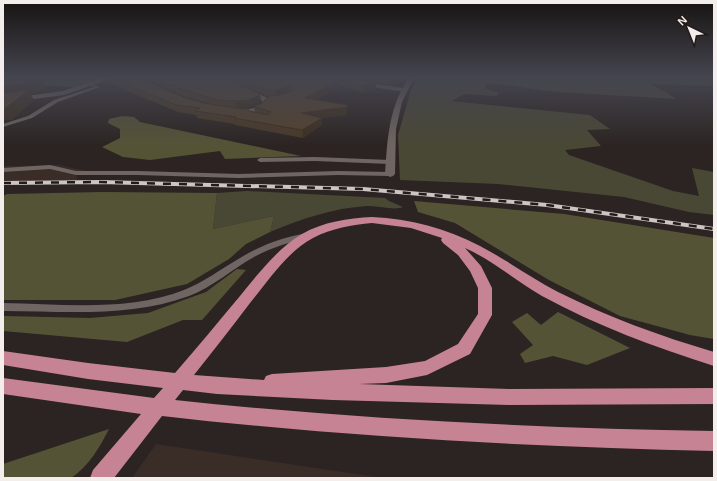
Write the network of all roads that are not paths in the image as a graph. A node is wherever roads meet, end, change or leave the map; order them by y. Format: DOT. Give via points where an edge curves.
graph roads {
  1 [pos="58,100"];
  2 [pos="265,100"];
  3 [pos="400,100"];
  4 [pos="230,111"];
  5 [pos="3,126"];
  6 [pos="260,160"];
  7 [pos="390,162"];
  8 [pos="3,170"];
  9 [pos="390,174"];
  10 [pos="436,232"];
  11 [pos="311,235"];
  12 [pos="3,307"];
  13 [pos="3,358"];
  14 [pos="714,359"];
  15 [pos="3,386"];
  16 [pos="217,386"];
  17 [pos="714,396"];
  18 [pos="714,441"];
  19 [pos="101,478"];
  1 -- 5 [label="lane" via="30,116"];
  2 -- 4 [label="street" via="266,103 252,114"];
  3 -- 7 [label="street" via="392,129"];
  6 -- 7 [label="lane"];
  7 -- 9 [label="street"];
  8 -- 9 [label="lane" via="50,167 76,174 231,176"];
  10 -- 11 [label="highway" via="416,224 367,220 336,225"];
  10 -- 14 [label="highway" via="472,246 552,295 599,319 654,341"];
  10 -- 16 [label="highway" via="462,252 476,269 485,288 485,315 464,349 427,368 386,375"];
  11 -- 12 [label="lane" via="283,240 251,255 193,290 147,303 100,308"];
  11 -- 19 [label="highway" via="290,249 270,269"];
  13 -- 16 [label="highway"];
  15 -- 18 [label="highway" via="69,397 207,413 331,423 525,436"];
  16 -- 17 [label="highway" via="420,395"];
}
